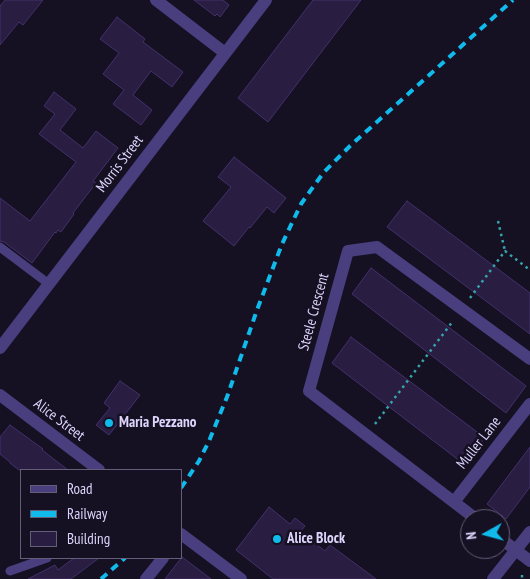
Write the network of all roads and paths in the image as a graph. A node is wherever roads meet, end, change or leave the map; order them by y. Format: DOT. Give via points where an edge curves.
graph roads {
  1 [pos="156,0"];
  2 [pos="266,0"];
  3 [pos="225,53"];
  4 [pos="498,221"];
  5 [pos="0,247"];
  6 [pos="505,251"];
  7 [pos="530,270"];
  8 [pos="49,284"];
  9 [pos="462,309"];
  10 [pos="0,348"];
  11 [pos="530,359"];
  12 [pos="0,395"];
  13 [pos="530,404"];
  14 [pos="367,435"];
  15 [pos="98,469"];
  16 [pos="454,502"];
  17 [pos="463,509"];
  18 [pos="530,532"];
  19 [pos="182,535"];
  20 [pos="510,546"];
  21 [pos="516,550"];
  22 [pos="44,559"];
  23 [pos="162,559"];
  24 [pos="530,561"];
  25 [pos="10,571"];
  26 [pos="146,579"];
  27 [pos="241,579"];
  28 [pos="493,579"];
  1 -- 3 [label="street"];
  2 -- 3 [label="street, Morris Street"];
  3 -- 8 [label="street, Morris Street"];
  4 -- 6 [label="path"];
  5 -- 8 [label="lane"];
  6 -- 7 [label="path"];
  6 -- 9 [label="path"];
  8 -- 10 [label="street, Morris Street"];
  9 -- 11 [label="street, Steele Crescent"];
  9 -- 14 [label="path"];
  9 -- 14 [label="street, Steele Crescent" via="377,247 348,251 309,391"];
  12 -- 15 [label="street, Alice Street"];
  13 -- 16 [label="street, Muller Lane"];
  14 -- 16 [label="street, Steele Crescent"];
  16 -- 17 [label="street, Steele Crescent"];
  18 -- 21 [label="street"];
  19 -- 27 [label="street"];
  20 -- 21 [label="street"];
  21 -- 24 [label="street"];
  21 -- 28 [label="street"];
  22 -- 25 [label="lane"];
  23 -- 26 [label="street"];
}
